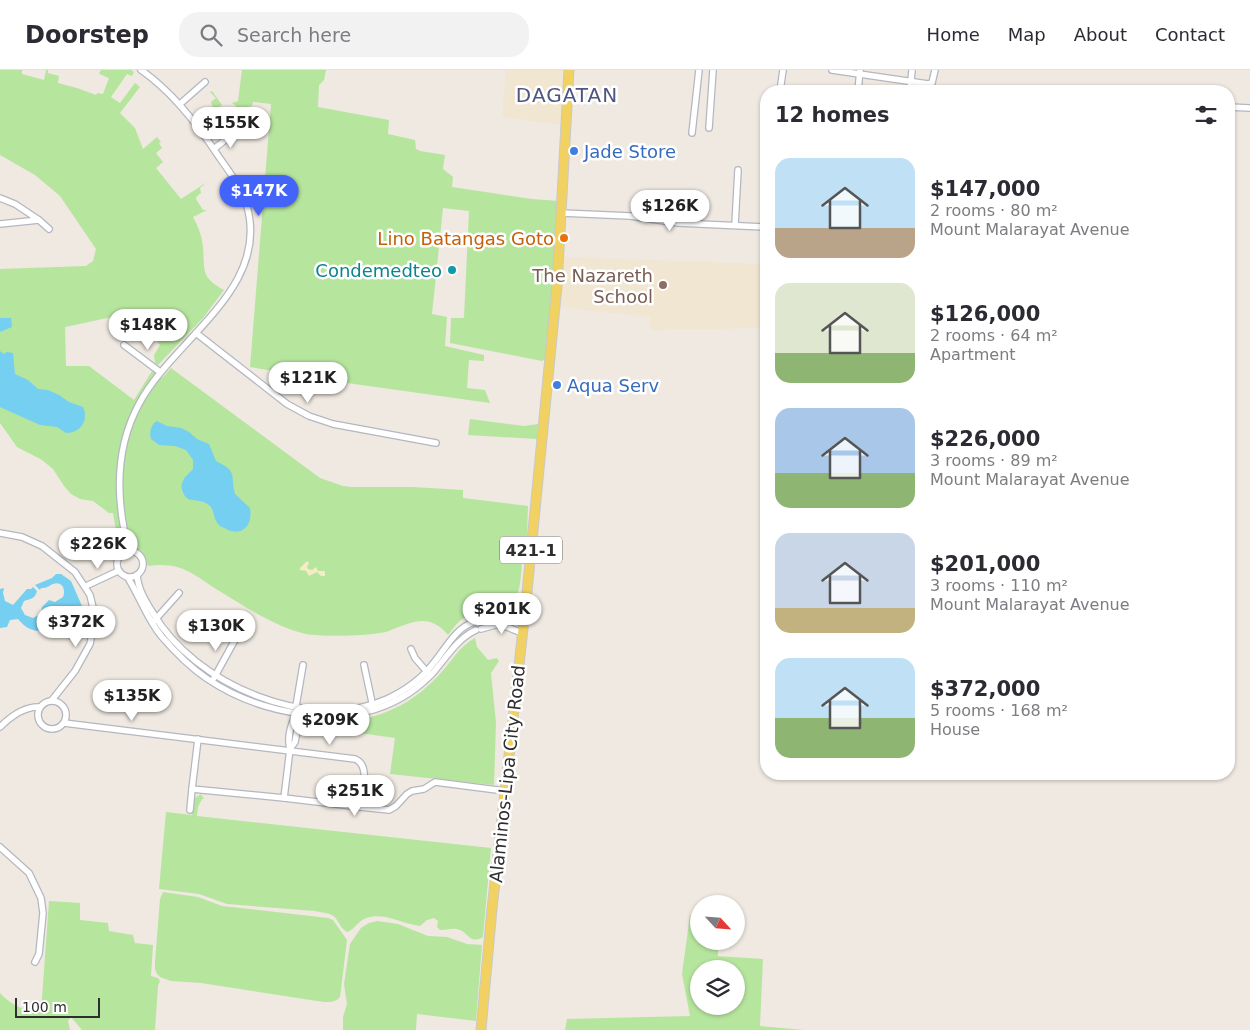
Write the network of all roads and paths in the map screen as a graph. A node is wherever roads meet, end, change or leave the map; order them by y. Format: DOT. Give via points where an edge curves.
graph roads {
  1 [pos="141,70"];
  2 [pos="569,70"];
  3 [pos="699,70"];
  4 [pos="713,70"];
  5 [pos="782,70"];
  6 [pos="832,70"];
  7 [pos="881,70"];
  8 [pos="912,70"];
  9 [pos="935,70"];
  10 [pos="860,72"];
  11 [pos="880,78"];
  12 [pos="205,82"];
  13 [pos="910,82"];
  14 [pos="781,85"];
  15 [pos="859,85"];
  16 [pos="180,104"];
  17 [pos="1235,107"];
  18 [pos="1250,108"];
  19 [pos="709,128"];
  20 [pos="235,132"];
  21 [pos="692,134"];
  22 [pos="214,150"];
  23 [pos="738,170"];
  24 [pos="0,198"];
  25 [pos="562,213"];
  26 [pos="39,220"];
  27 [pos="0,224"];
  28 [pos="735,225"];
  29 [pos="760,227"];
  30 [pos="49,229"];
  31 [pos="196,333"];
  32 [pos="124,345"];
  33 [pos="160,372"];
  34 [pos="436,443"];
  35 [pos="0,533"];
  36 [pos="129,551"];
  37 [pos="118,571"];
  38 [pos="137,575"];
  39 [pos="128,578"];
  40 [pos="86,586"];
  41 [pos="179,593"];
  42 [pos="526,602"];
  43 [pos="485,618"];
  44 [pos="154,621"];
  45 [pos="481,628"];
  46 [pos="522,633"];
  47 [pos="236,638"];
  48 [pos="411,649"];
  49 [pos="303,665"];
  50 [pos="364,665"];
  51 [pos="429,673"];
  52 [pos="214,678"];
  53 [pos="52,700"];
  54 [pos="40,707"];
  55 [pos="373,707"];
  56 [pos="296,711"];
  57 [pos="64,723"];
  58 [pos="0,727"];
  59 [pos="198,739"];
  60 [pos="290,750"];
  61 [pos="192,790"];
  62 [pos="505,791"];
  63 [pos="284,798"];
  64 [pos="360,807"];
  65 [pos="190,810"];
  66 [pos="0,847"];
  67 [pos="35,962"];
  68 [pos="481,1030"];
  1 -- 16 [label="street"];
  2 -- 25 [label="main road, Alaminos-Lipa City Road / 421-1"];
  3 -- 21 [label="street"];
  4 -- 19 [label="street"];
  5 -- 14 [label="street"];
  6 -- 10 [label="street"];
  7 -- 11 [label="street"];
  8 -- 13 [label="street"];
  9 -- 13 [label="street" via="932,83"];
  10 -- 11 [label="street"];
  10 -- 15 [label="street"];
  11 -- 13 [label="street"];
  12 -- 16 [label="street"];
  16 -- 22 [label="street"];
  17 -- 18 [label="street"];
  20 -- 22 [label="street"];
  22 -- 31 [label="street" via="240,189 250,223 249,238 244,263 230,293"];
  23 -- 28 [label="street"];
  24 -- 26 [label="street"];
  25 -- 28 [label="street"];
  25 -- 42 [label="main road, Alaminos-Lipa City Road / 421-1"];
  26 -- 27 [label="street"];
  26 -- 30 [label="street"];
  28 -- 29 [label="street"];
  31 -- 33 [label="street"];
  31 -- 34 [label="street" via="287,404 309,416 333,424"];
  32 -- 33 [label="street"];
  33 -- 36 [label="street" via="132,418 120,461 119,501"];
  35 -- 40 [label="street" via="22,537 42,546 70,567"];
  36 -- 37 [label="street" via="120,554"];
  36 -- 38 [label="street" via="137,553 142,560 142,568"];
  37 -- 39 [label="street"];
  37 -- 40 [label="street"];
  38 -- 39 [label="street"];
  38 -- 44 [label="street"];
  39 -- 44 [label="street"];
  40 -- 53 [label="street" via="94,612 91,638 75,671"];
  41 -- 44 [label="street"];
  42 -- 43 [label="street"];
  42 -- 46 [label="main road, Alaminos-Lipa City Road / 421-1"];
  43 -- 45 [label="street"];
  43 -- 51 [label="street" via="466,625 456,634"];
  44 -- 52 [label="street"];
  45 -- 46 [label="street" via="504,625"];
  45 -- 51 [label="street" via="459,642"];
  46 -- 62 [label="main road, Alaminos-Lipa City Road / 421-1"];
  47 -- 52 [label="street"];
  48 -- 51 [label="street"];
  49 -- 56 [label="street"];
  50 -- 55 [label="street"];
  51 -- 55 [label="street"];
  52 -- 56 [label="street"];
  53 -- 54 [label="street"];
  53 -- 57 [label="street" via="66,710"];
  54 -- 57 [label="street" via="37,715 42,726 54,729"];
  54 -- 58 [label="street" via="27,709"];
  55 -- 56 [label="street"];
  56 -- 60 [label="street" via="288,741"];
  57 -- 59 [label="street"];
  59 -- 60 [label="street"];
  59 -- 61 [label="street"];
  60 -- 63 [label="street"];
  60 -- 64 [label="street" via="361,762 364,772"];
  61 -- 63 [label="street"];
  61 -- 65 [label="street"];
  62 -- 64 [label="street" via="438,782 412,791 393,808"];
  62 -- 68 [label="main road, Alaminos-Lipa City Road / 421-1"];
  63 -- 64 [label="street"];
  66 -- 67 [label="street" via="29,873 41,898 43,913 39,954"];
}
